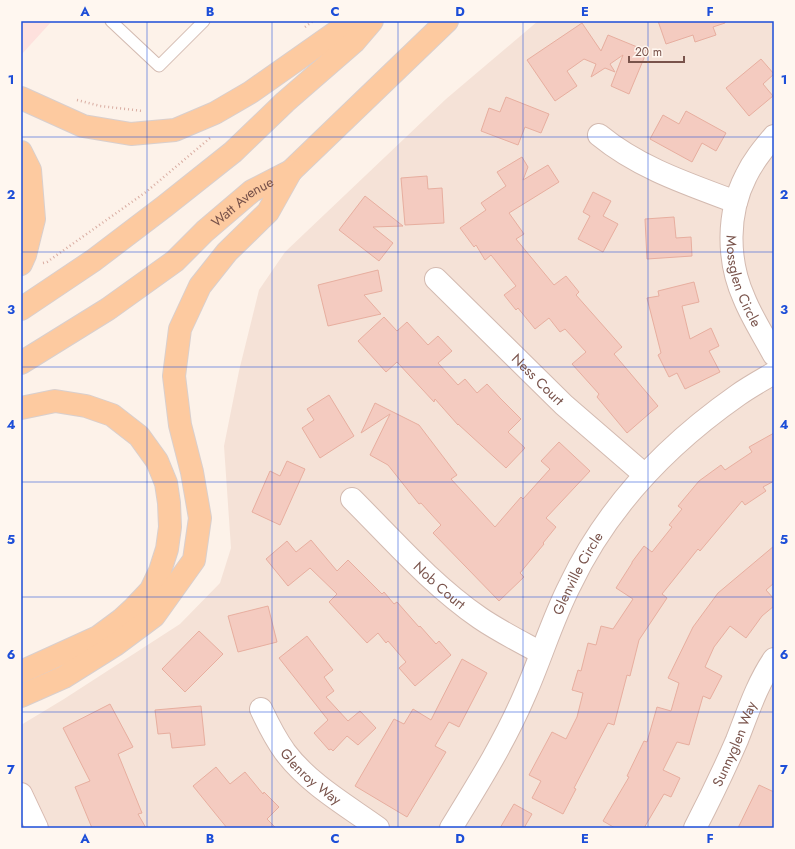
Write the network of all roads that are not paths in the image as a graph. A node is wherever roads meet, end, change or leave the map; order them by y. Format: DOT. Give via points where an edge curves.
graph roads {
  1 [pos="111,21"];
  2 [pos="204,21"];
  3 [pos="352,21"];
  4 [pos="372,21"];
  5 [pos="448,21"];
  6 [pos="21,98"];
  7 [pos="599,135"];
  8 [pos="774,136"];
  9 [pos="21,152"];
  10 [pos="291,171"];
  11 [pos="736,202"];
  12 [pos="29,262"];
  13 [pos="436,279"];
  14 [pos="21,308"];
  15 [pos="774,355"];
  16 [pos="21,363"];
  17 [pos="774,373"];
  18 [pos="21,408"];
  19 [pos="644,475"];
  20 [pos="352,499"];
  21 [pos="542,653"];
  22 [pos="774,659"];
  23 [pos="21,672"];
  24 [pos="21,696"];
  25 [pos="261,709"];
  26 [pos="21,794"];
  27 [pos="37,828"];
  28 [pos="378,828"];
  29 [pos="451,828"];
  30 [pos="695,828"];
  1 -- 2 [label="lane" via="159,66"];
  3 -- 6 [label="main road" via="250,92 214,113 175,130 131,134 83,126"];
  4 -- 14 [label="main road" via="354,42 285,102 233,152 94,260"];
  5 -- 10 [label="main road, Watt Avenue"];
  7 -- 11 [label="street" via="623,153 652,169"];
  8 -- 11 [label="street, Mossglen Circle" via="759,153 746,175"];
  9 -- 12 [label="main road" via="30,170 34,219 25,255"];
  10 -- 16 [label="main road, Watt Avenue" via="252,191 205,231 175,262 108,309"];
  10 -- 24 [label="main road" via="268,212 227,252 200,286 180,329 174,376 180,425 200,518 194,560 154,616 115,646 64,677"];
  11 -- 15 [label="street, Mossglen Circle" via="731,248 735,274 744,298"];
  13 -- 19 [label="street, Ness Court" via="564,405"];
  17 -- 19 [label="street, Glenville Circle" via="739,394 698,425"];
  18 -- 23 [label="main road" via="55,401 86,406 112,416 138,436 157,462 166,483 170,503 167,549 150,590 121,620 98,637"];
  19 -- 21 [label="street, Glenville Circle" via="615,511 586,555 570,584"];
  20 -- 21 [label="street, Nob Court" via="448,594 480,618"];
  21 -- 29 [label="street, Glenville Circle" via="504,738"];
  22 -- 30 [label="street, Sunnyglen Way" via="758,687"];
  25 -- 28 [label="street, Glenroy Way" via="272,731 302,771"];
  26 -- 27 [label="street"];
}
